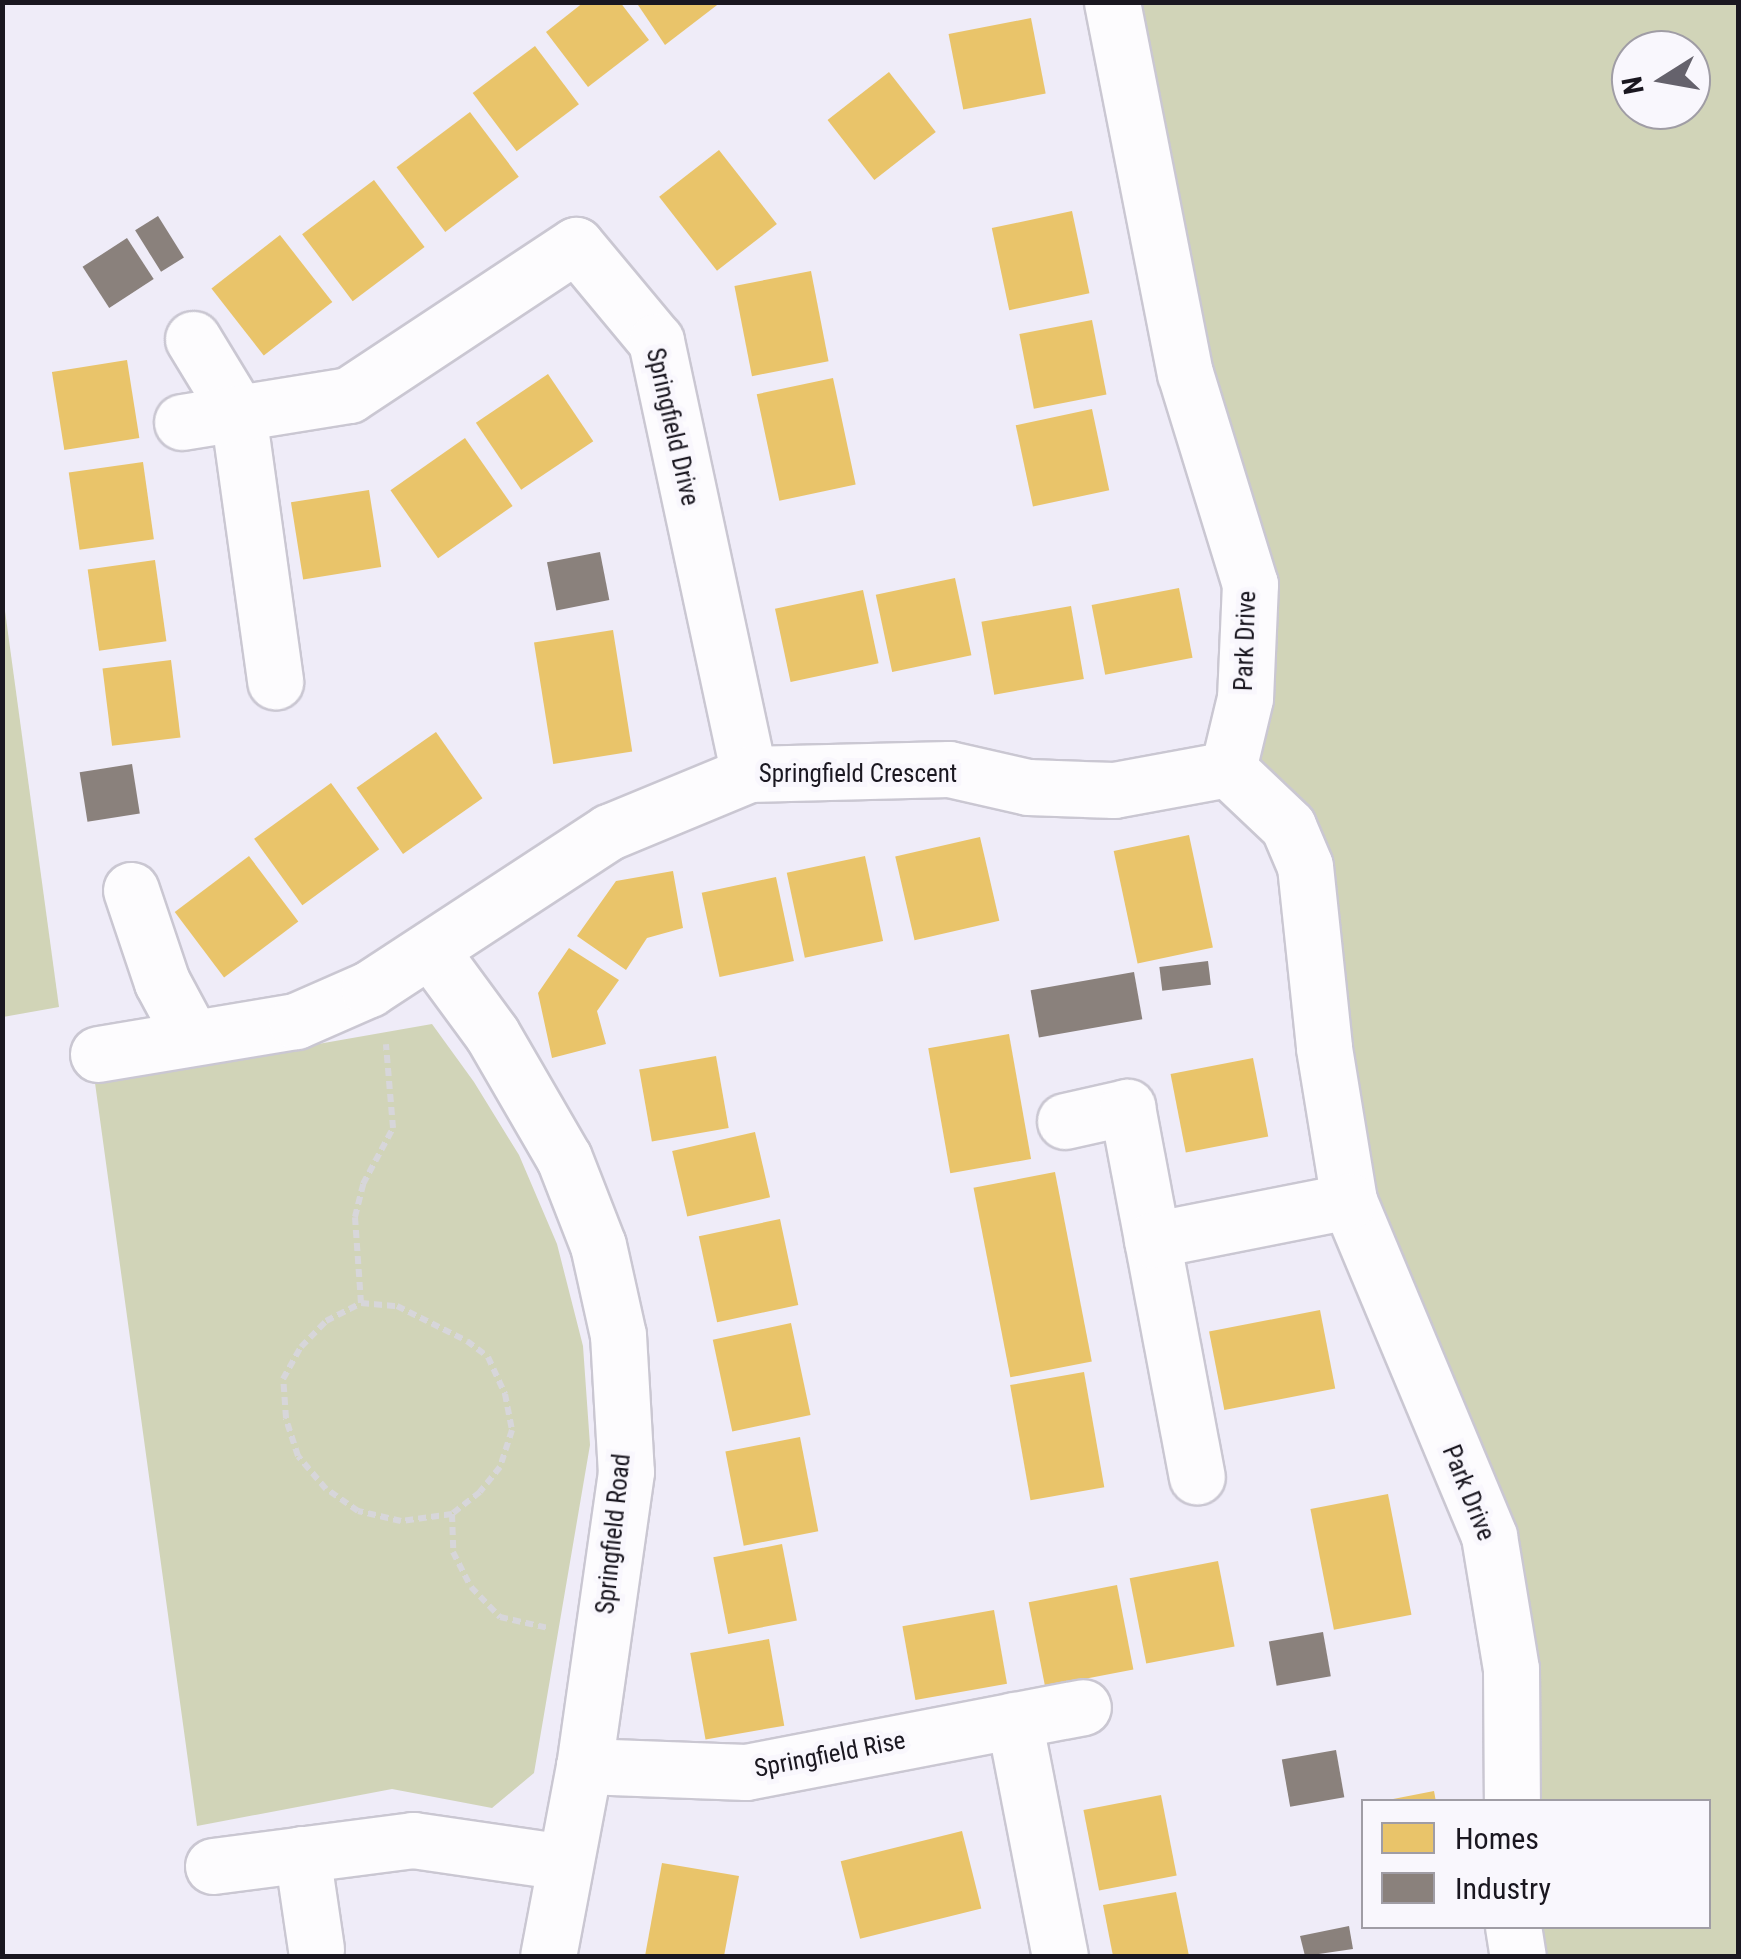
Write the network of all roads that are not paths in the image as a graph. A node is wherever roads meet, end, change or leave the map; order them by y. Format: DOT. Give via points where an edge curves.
graph roads {
  1 [pos="1112,2"];
  2 [pos="193,339"];
  3 [pos="238,413"];
  4 [pos="182,422"];
  5 [pos="275,681"];
  6 [pos="1228,770"];
  7 [pos="749,774"];
  8 [pos="130,890"];
  9 [pos="431,952"];
  10 [pos="192,1036"];
  11 [pos="98,1054"];
  12 [pos="1065,1121"];
  13 [pos="1349,1201"];
  14 [pos="1152,1240"];
  15 [pos="1197,1476"];
  16 [pos="1083,1706"];
  17 [pos="1014,1720"];
  18 [pos="584,1766"];
  19 [pos="1512,1799"];
  20 [pos="302,1854"];
  21 [pos="564,1862"];
  22 [pos="213,1866"];
  23 [pos="1514,1929"];
  24 [pos="316,1949"];
  25 [pos="548,1956"];
  26 [pos="1060,1956"];
  27 [pos="1518,1956"];
  1 -- 6 [label="street, Park Drive" via="1185,372 1250,584 1246,698"];
  2 -- 3 [label="street"];
  3 -- 4 [label="street, Springfield Drive"];
  3 -- 5 [label="street"];
  3 -- 7 [label="street, Springfield Drive" via="349,395 576,244 656,341"];
  6 -- 7 [label="street, Springfield Crescent" via="1114,790 1028,787 949,768"];
  6 -- 13 [label="street, Park Drive" via="1288,826 1306,866 1324,1048"];
  7 -- 9 [label="street, Springfield Crescent" via="608,832"];
  8 -- 10 [label="street" via="162,982"];
  9 -- 10 [label="street, Springfield Crescent" via="296,1022"];
  9 -- 18 [label="street, Springfield Road" via="492,1034 564,1158 598,1245 618,1335 626,1472"];
  10 -- 11 [label="street, Springfield Crescent"];
  12 -- 14 [label="street" via="1127,1108"];
  13 -- 14 [label="street"];
  13 -- 19 [label="street, Park Drive" via="1489,1536 1511,1669"];
  14 -- 15 [label="street"];
  16 -- 17 [label="street, Springfield Rise"];
  17 -- 18 [label="street, Springfield Rise" via="746,1772"];
  17 -- 26 [label="street"];
  18 -- 21 [label="street, Springfield Road"];
  20 -- 21 [label="street" via="413,1840"];
  20 -- 22 [label="street"];
  20 -- 24 [label="street"];
  21 -- 25 [label="street, Springfield Road"];
  23 -- 27 [label="street"];
}
